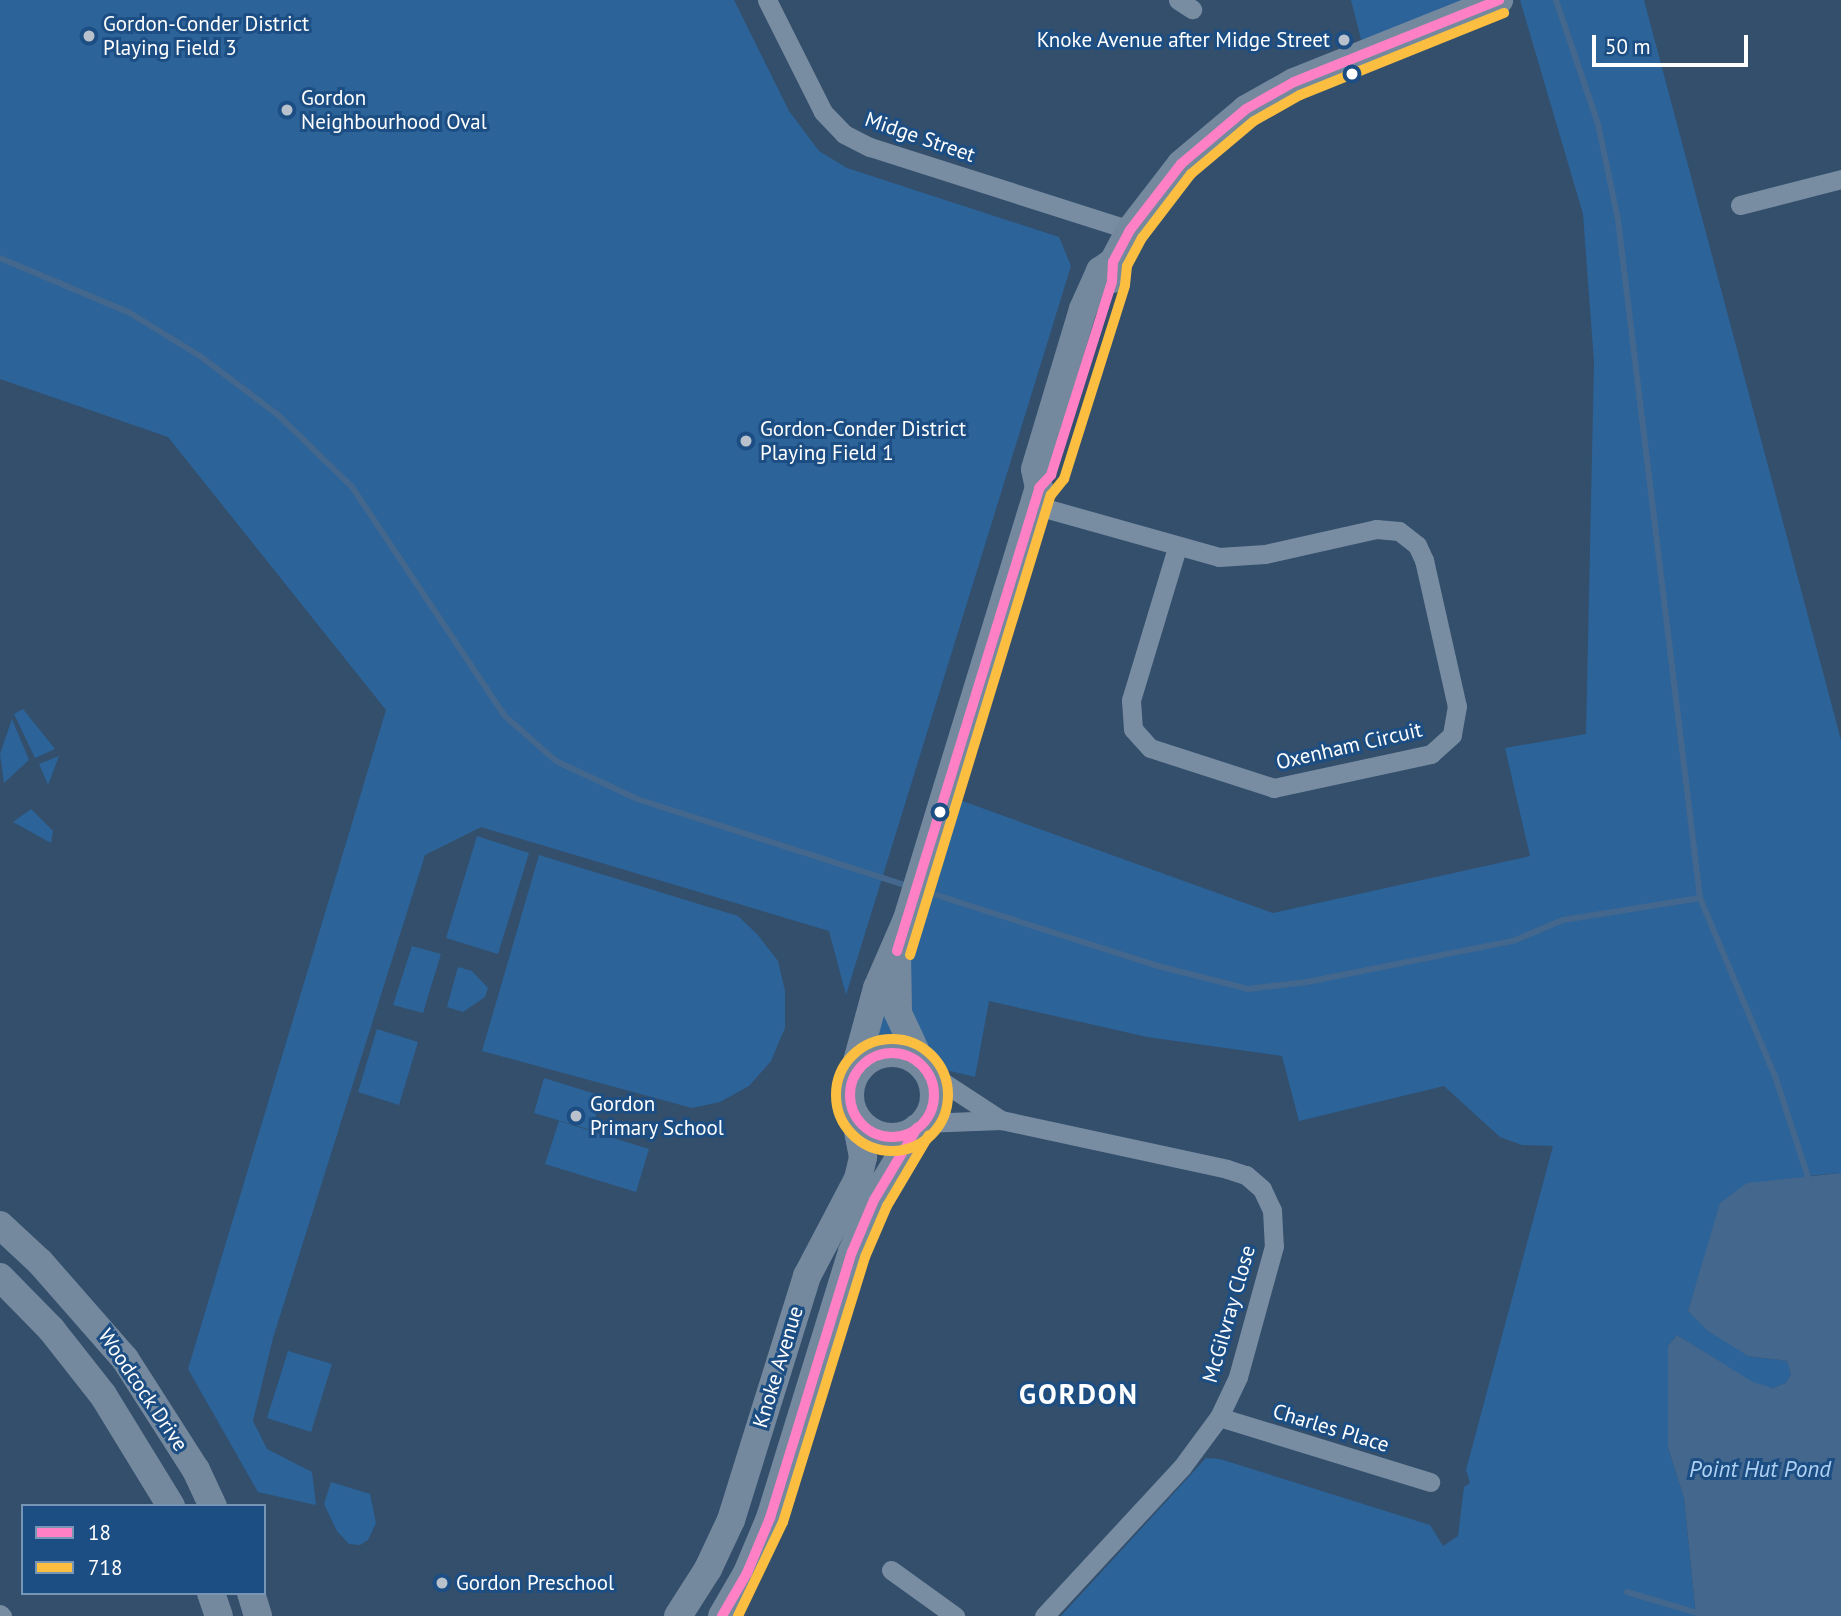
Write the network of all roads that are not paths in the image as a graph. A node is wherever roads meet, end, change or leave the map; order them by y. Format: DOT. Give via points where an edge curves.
graph roads {
  1 [pos="767,0"];
  2 [pos="1499,0"];
  3 [pos="1841,179"];
  4 [pos="1740,205"];
  5 [pos="1130,230"];
  6 [pos="1036,496"];
  7 [pos="1177,548"];
  8 [pos="897,951"];
  9 [pos="924,1068"];
  10 [pos="852,1080"];
  11 [pos="855,1116"];
  12 [pos="1001,1119"];
  13 [pos="920,1126"];
  14 [pos="0,1226"];
  15 [pos="0,1277"];
  16 [pos="1219,1417"];
  17 [pos="1430,1482"];
  18 [pos="170,1504"];
  19 [pos="212,1504"];
  20 [pos="891,1570"];
  21 [pos="212,1595"];
  22 [pos="252,1595"];
  23 [pos="219,1616"];
  24 [pos="258,1616"];
  25 [pos="678,1616"];
  26 [pos="722,1616"];
  27 [pos="955,1616"];
  28 [pos="1044,1616"];
  1 -- 5 [label="street, Midge Street" via="823,112 844,134 870,147"];
  2 -- 5 [label="street" via="1294,82 1246,109 1181,164"];
  3 -- 4 [label="street"];
  5 -- 6 [label="street" via="1113,262 1112,281 1051,475"];
  6 -- 7 [label="street, Oxenham Circuit"];
  6 -- 8 [label="street"];
  7 -- 7 [label="street, Oxenham Circuit" via="1219,557 1253,556 1376,529 1399,531 1417,545 1424,560 1457,706 1452,735 1431,754 1274,788 1150,748 1133,729 1131,700"];
  8 -- 9 [label="street" via="898,1013"];
  8 -- 10 [label="street" via="877,988"];
  9 -- 10 [label="street" via="911,1057 883,1053 859,1068"];
  9 -- 12 [label="street, McGilvray Close"];
  9 -- 13 [label="street" via="934,1092"];
  10 -- 11 [label="street" via="850,1105"];
  11 -- 13 [label="street" via="877,1134 891,1137"];
  11 -- 25 [label="street, Knoke Avenue" via="863,1157 858,1179 807,1276 731,1520 708,1569"];
  12 -- 13 [label="street, McGilvray Close"];
  12 -- 16 [label="street, McGilvray Close" via="1227,1169 1246,1175 1262,1189 1272,1210 1273,1246 1237,1377"];
  13 -- 26 [label="street, Knoke Avenue" via="874,1200 852,1252 770,1518 747,1573"];
  14 -- 19 [label="street, Woodcock Drive" via="98,1324 155,1403"];
  15 -- 18 [label="street, Woodcock Drive" via="51,1329 122,1423"];
  16 -- 17 [label="street, Charles Place"];
  16 -- 28 [label="street, McGilvray Close" via="1182,1467"];
  20 -- 27 [label="street"];
  21 -- 23 [label="street"];
  22 -- 24 [label="street"];
}
